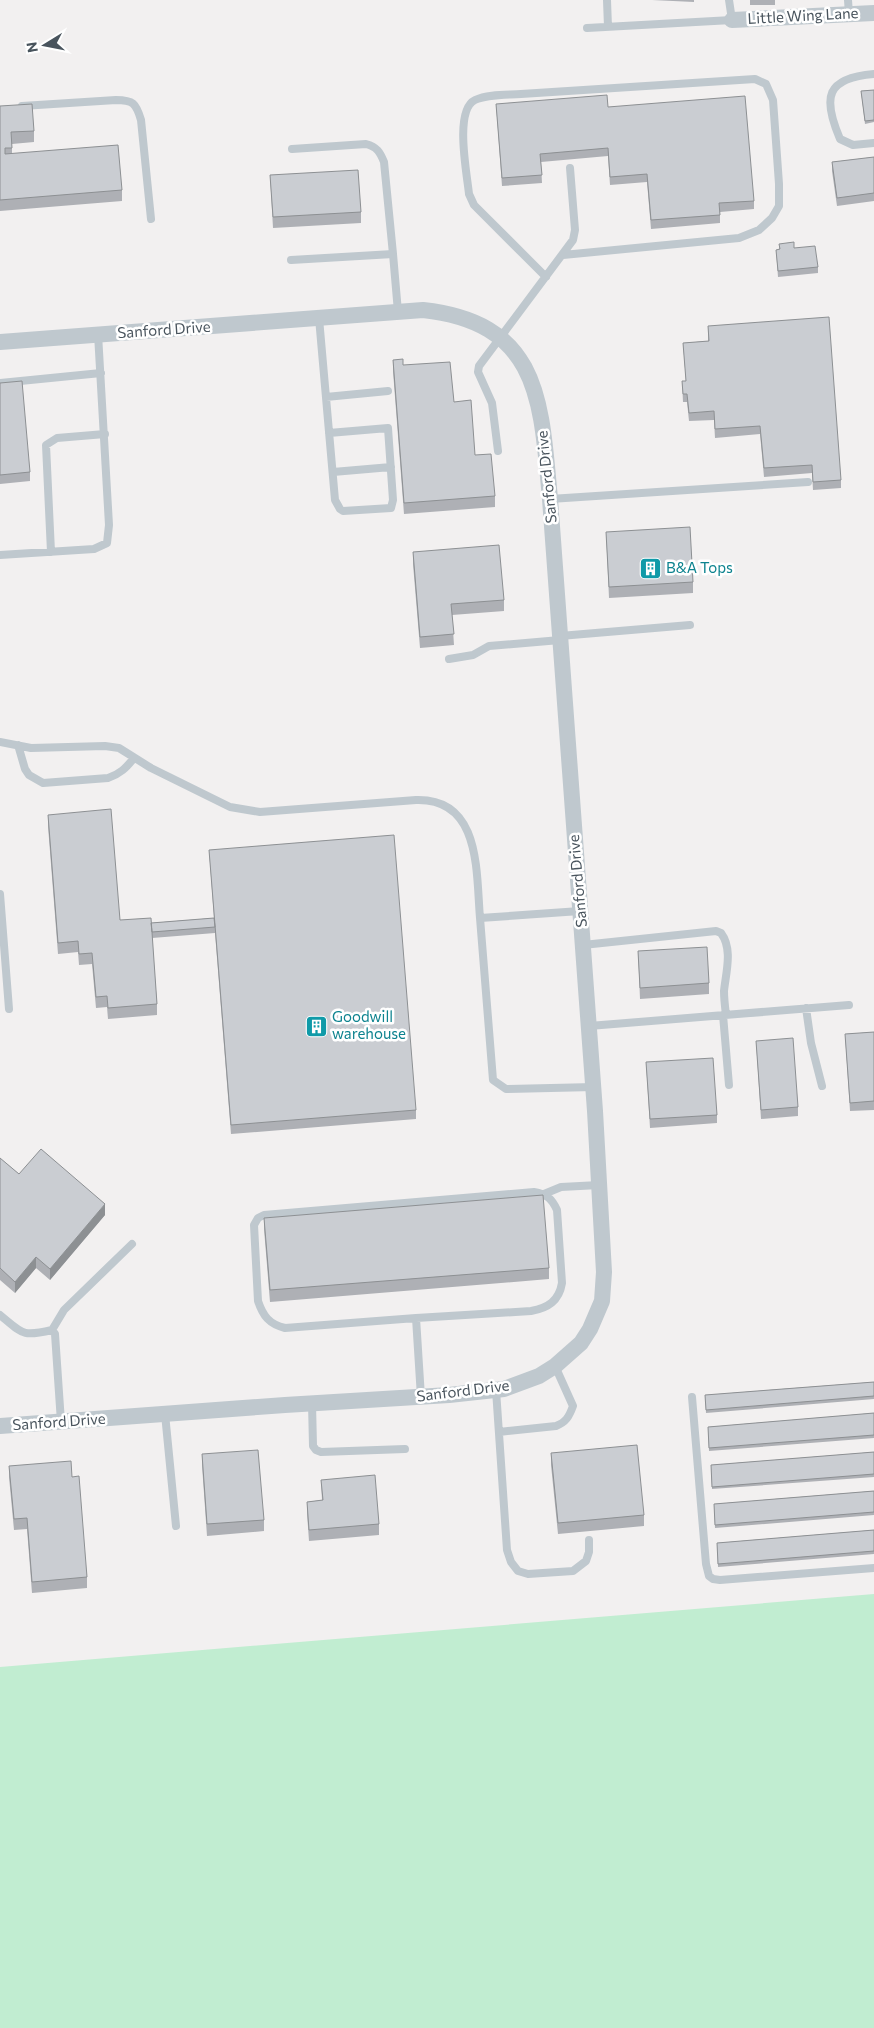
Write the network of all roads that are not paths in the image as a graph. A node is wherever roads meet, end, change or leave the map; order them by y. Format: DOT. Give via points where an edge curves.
graph roads {
  1 [pos="607,0"];
  2 [pos="729,0"];
  3 [pos="849,7"];
  4 [pos="874,13"];
  5 [pos="732,20"];
  6 [pos="608,27"];
  7 [pos="587,28"];
  8 [pos="874,74"];
  9 [pos="10,107"];
  10 [pos="874,143"];
  11 [pos="292,149"];
  12 [pos="570,168"];
  13 [pos="151,219"];
  14 [pos="393,254"];
  15 [pos="563,255"];
  16 [pos="291,260"];
  17 [pos="546,277"];
  18 [pos="398,312"];
  19 [pos="319,318"];
  20 [pos="98,334"];
  21 [pos="500,338"];
  22 [pos="0,342"];
  23 [pos="101,373"];
  24 [pos="0,383"];
  25 [pos="388,391"];
  26 [pos="326,397"];
  27 [pos="329,433"];
  28 [pos="105,434"];
  29 [pos="498,451"];
  30 [pos="391,468"];
  31 [pos="333,472"];
  32 [pos="808,482"];
  33 [pos="550,499"];
  34 [pos="52,552"];
  35 [pos="0,555"];
  36 [pos="690,625"];
  37 [pos="560,638"];
  38 [pos="449,659"];
  39 [pos="0,742"];
  40 [pos="18,745"];
  41 [pos="134,758"];
  42 [pos="0,894"];
  43 [pos="580,911"];
  44 [pos="480,918"];
  45 [pos="2,945"];
  46 [pos="583,945"];
  47 [pos="849,1005"];
  48 [pos="806,1008"];
  49 [pos="9,1009"];
  50 [pos="724,1015"];
  51 [pos="589,1026"];
  52 [pos="729,1085"];
  53 [pos="822,1086"];
  54 [pos="594,1087"];
  55 [pos="599,1185"];
  56 [pos="544,1194"];
  57 [pos="132,1244"];
  58 [pos="0,1315"];
  59 [pos="416,1318"];
  60 [pos="52,1330"];
  61 [pos="555,1366"];
  62 [pos="496,1390"];
  63 [pos="421,1397"];
  64 [pos="692,1397"];
  65 [pos="312,1403"];
  66 [pos="165,1414"];
  67 [pos="61,1422"];
  68 [pos="0,1426"];
  69 [pos="499,1432"];
  70 [pos="405,1449"];
  71 [pos="176,1526"];
  72 [pos="589,1540"];
  73 [pos="874,1568"];
  1 -- 6 [label="lane"];
  2 -- 5 [label="lane"];
  3 -- 4 [label="street, Little Wing Lane"];
  3 -- 5 [label="street, Little Wing Lane"];
  5 -- 6 [label="lane"];
  6 -- 7 [label="lane"];
  8 -- 10 [label="lane" via="851,76 837,83 830,104 840,139 853,145"];
  9 -- 13 [label="lane" via="116,100 133,103 141,120"];
  11 -- 14 [label="lane" via="374,146 384,162"];
  12 -- 15 [label="lane" via="575,230 573,240"];
  14 -- 16 [label="lane"];
  14 -- 18 [label="lane"];
  15 -- 17 [label="lane"];
  15 -- 17 [label="lane" via="729,239 758,230 772,218 779,206 774,100 766,84 755,80 521,94 484,98 469,104 462,132 471,199"];
  17 -- 21 [label="lane"];
  18 -- 19 [label="street, Sanford Drive"];
  18 -- 21 [label="street, Sanford Drive" via="423,310 459,316"];
  19 -- 20 [label="street, Sanford Drive"];
  19 -- 26 [label="lane"];
  20 -- 22 [label="street, Sanford Drive"];
  20 -- 23 [label="lane"];
  21 -- 29 [label="lane" via="478,366 492,402"];
  21 -- 33 [label="street, Sanford Drive" via="524,364 538,403"];
  23 -- 24 [label="lane"];
  23 -- 28 [label="lane"];
  25 -- 26 [label="lane"];
  26 -- 27 [label="lane"];
  27 -- 30 [label="lane" via="388,428"];
  27 -- 31 [label="lane"];
  28 -- 34 [label="lane" via="110,524 107,543 94,549"];
  28 -- 34 [label="lane" via="57,438 46,445"];
  30 -- 31 [label="lane"];
  30 -- 31 [label="lane" via="393,505 389,509 343,511 335,500"];
  32 -- 33 [label="lane"];
  33 -- 37 [label="street, Sanford Drive"];
  34 -- 35 [label="lane"];
  36 -- 37 [label="lane"];
  37 -- 38 [label="lane" via="489,646 474,656"];
  37 -- 43 [label="street, Sanford Drive"];
  39 -- 40 [label="lane"];
  40 -- 41 [label="lane" via="31,748 105,746 119,748"];
  40 -- 41 [label="lane" via="25,769 43,783 108,778 125,769"];
  41 -- 44 [label="lane" via="230,808 260,812 416,800 441,802 453,810 468,829"];
  42 -- 45 [label="lane"];
  43 -- 44 [label="lane"];
  43 -- 46 [label="street, Sanford Drive"];
  44 -- 54 [label="lane" via="492,1080 506,1089"];
  45 -- 49 [label="lane"];
  46 -- 50 [label="lane" via="721,933 727,947 728,970"];
  46 -- 51 [label="street, Sanford Drive"];
  47 -- 48 [label="lane"];
  48 -- 50 [label="lane"];
  48 -- 53 [label="lane"];
  50 -- 51 [label="lane"];
  50 -- 52 [label="lane"];
  51 -- 54 [label="street, Sanford Drive"];
  54 -- 55 [label="street, Sanford Drive"];
  55 -- 56 [label="lane" via="561,1188"];
  55 -- 61 [label="street, Sanford Drive" via="604,1272 602,1301 581,1343"];
  56 -- 59 [label="lane" via="553,1201 557,1210 562,1283 555,1301 540,1310"];
  56 -- 59 [label="lane" via="534,1192 258,1218 254,1225 258,1301 261,1312 275,1326 285,1328"];
  57 -- 60 [label="lane" via="64,1310"];
  58 -- 60 [label="lane" via="25,1334"];
  59 -- 63 [label="lane"];
  60 -- 67 [label="lane" via="55,1334"];
  61 -- 62 [label="street, Sanford Drive" via="539,1376"];
  61 -- 69 [label="lane" via="572,1406 569,1416 556,1426"];
  62 -- 63 [label="street, Sanford Drive"];
  62 -- 69 [label="lane"];
  63 -- 65 [label="street, Sanford Drive"];
  64 -- 73 [label="lane" via="707,1572 713,1579"];
  65 -- 66 [label="street, Sanford Drive"];
  65 -- 70 [label="lane" via="316,1450"];
  66 -- 67 [label="street, Sanford Drive"];
  66 -- 71 [label="lane"];
  67 -- 68 [label="street, Sanford Drive"];
  69 -- 72 [label="lane" via="507,1550 518,1571 528,1574 573,1571 586,1561"];
}
